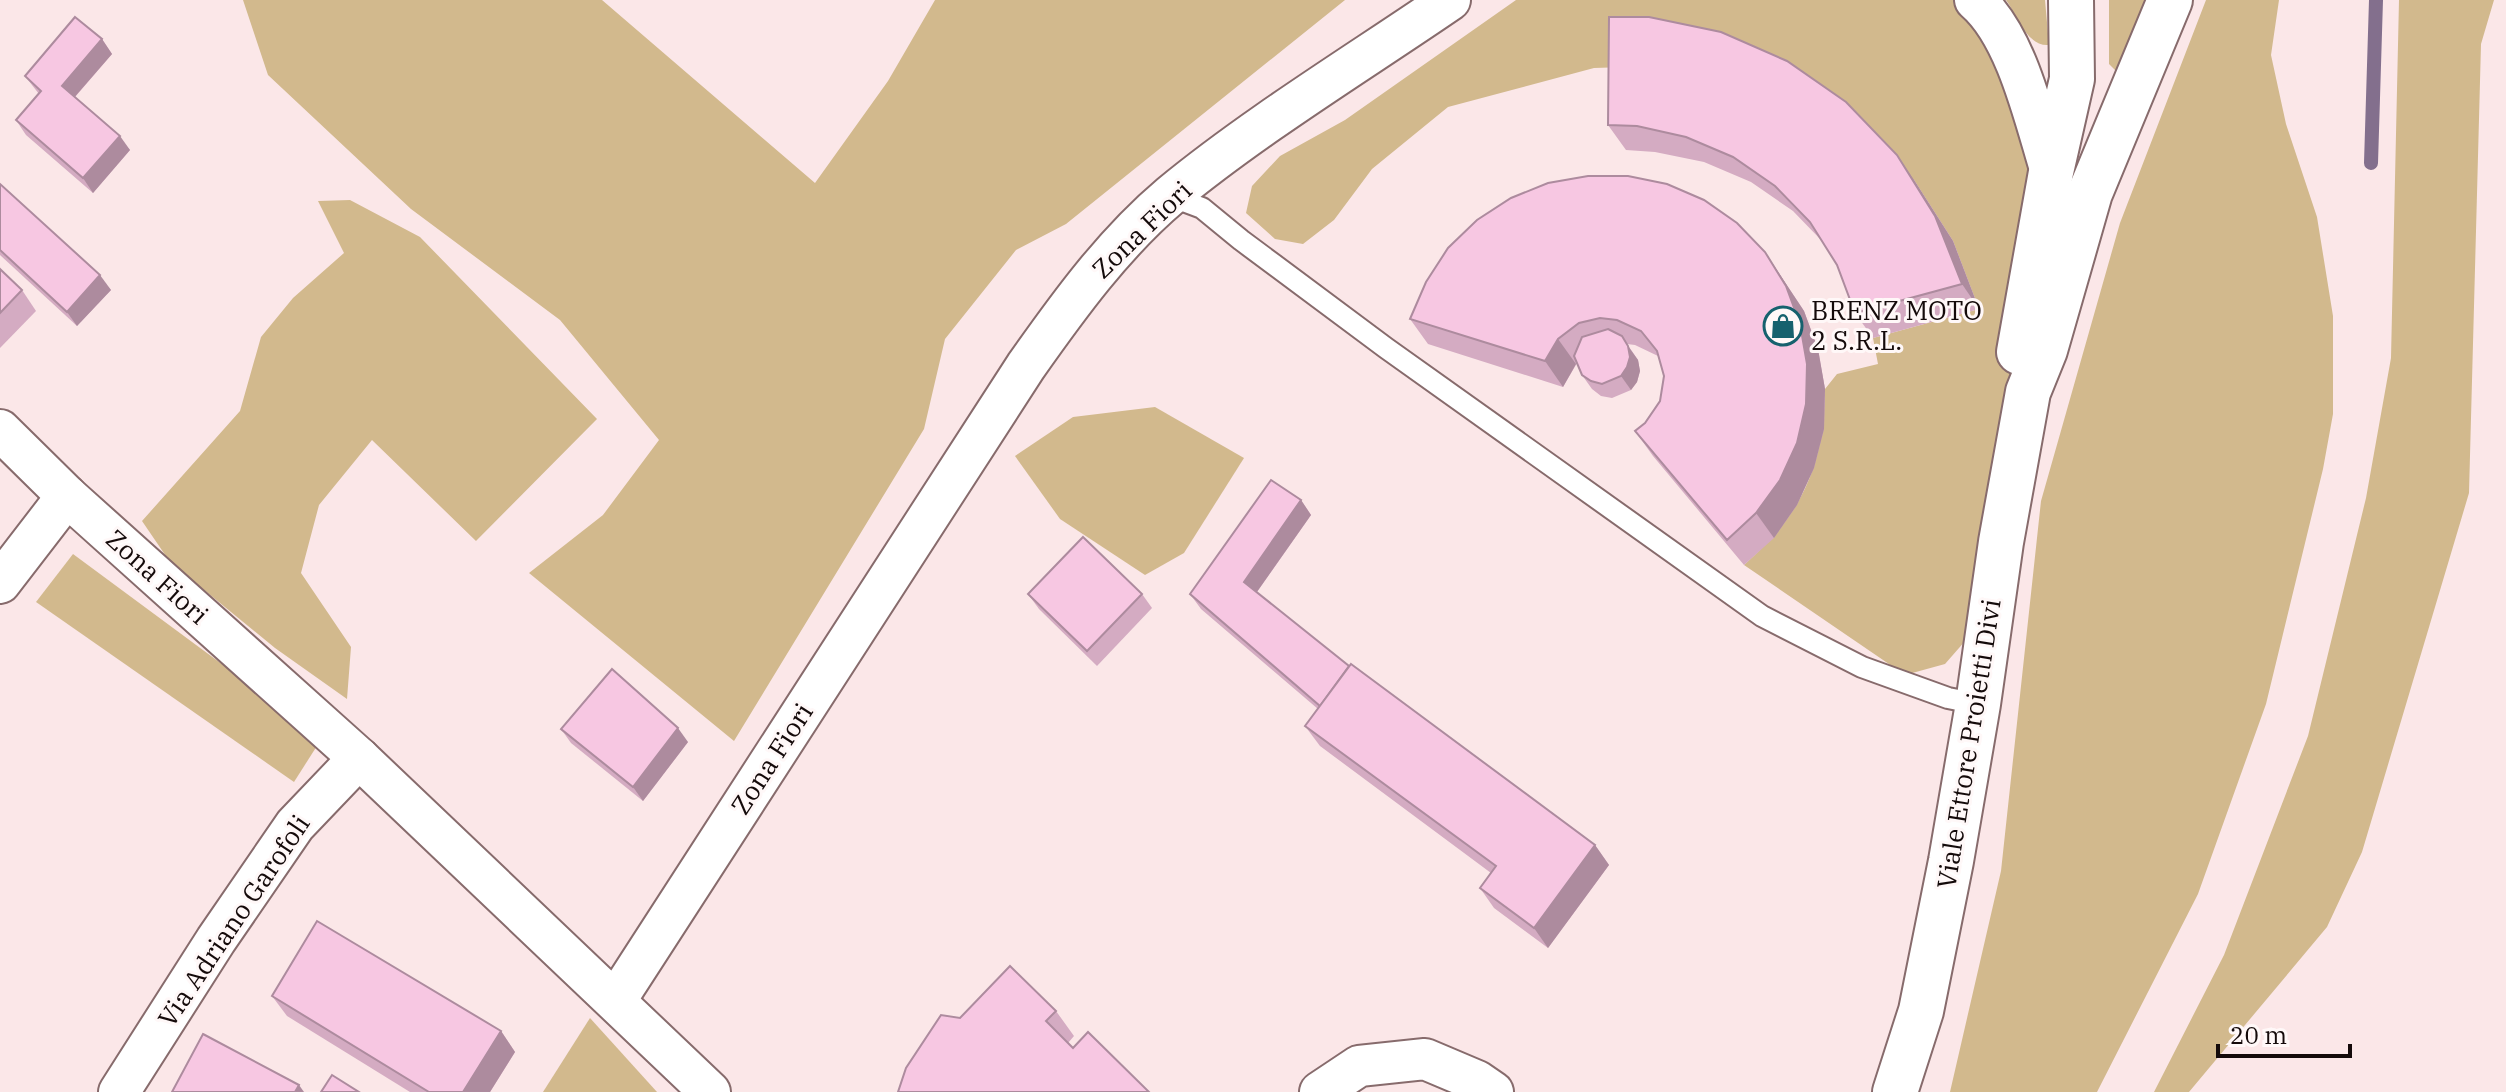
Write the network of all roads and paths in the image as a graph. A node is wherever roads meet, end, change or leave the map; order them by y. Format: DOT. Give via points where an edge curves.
graph roads {
  1 [pos="1450,0"];
  2 [pos="1975,0"];
  3 [pos="2071,0"];
  4 [pos="2170,0"];
  5 [pos="2051,172"];
  6 [pos="1170,196"];
  7 [pos="2028,392"];
  8 [pos="0,430"];
  9 [pos="67,496"];
  10 [pos="0,583"];
  11 [pos="1978,704"];
  12 [pos="359,758"];
  13 [pos="616,1000"];
  14 [pos="119,1092"];
  15 [pos="710,1092"];
  16 [pos="1320,1092"];
  17 [pos="1493,1092"];
  18 [pos="1895,1092"];
  1 -- 6 [label="street, Zona Fiori"];
  2 -- 5 [label="street" via="1988,11 2019,69"];
  3 -- 5 [label="main road, Viale Ettore Proietti Divi" via="2072,79"];
  4 -- 7 [label="main road, Viale Ettore Proietti Divi" via="2090,193"];
  5 -- 7 [label="main road, Viale Ettore Proietti Divi" via="2019,352"];
  6 -- 11 [label="lane" via="1202,208 1386,348 1762,616 1862,667"];
  6 -- 13 [label="street, Zona Fiori" via="1115,249 1026,366"];
  7 -- 11 [label="main road, Viale Ettore Proietti Divi"];
  8 -- 9 [label="street, Zona Fiori"];
  9 -- 10 [label="street"];
  9 -- 12 [label="street, Zona Fiori"];
  11 -- 18 [label="main road, Viale Ettore Proietti Divi" via="1924,996"];
  12 -- 13 [label="street, Zona Fiori"];
  12 -- 14 [label="street, Via Adriano Garofoli" via="295,825"];
  13 -- 15 [label="street"];
  16 -- 17 [label="street" via="1359,1066 1425,1059"];
}
